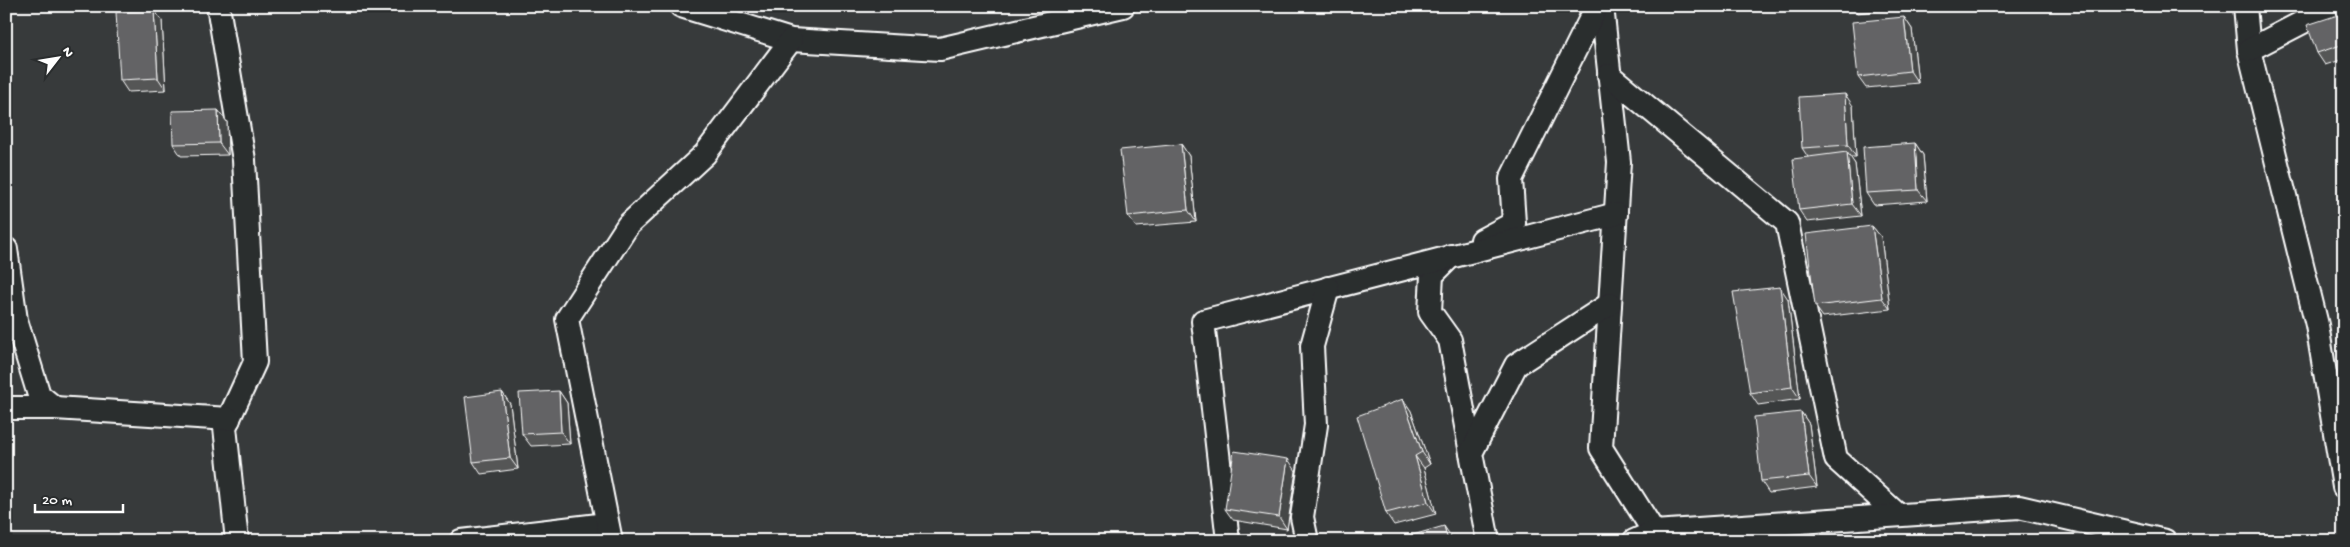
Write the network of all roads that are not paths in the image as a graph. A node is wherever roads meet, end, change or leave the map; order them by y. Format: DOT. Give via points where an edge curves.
graph roads {
  1 [pos="218,6"];
  2 [pos="681,6"];
  3 [pos="1122,6"];
  4 [pos="1597,6"];
  5 [pos="1602,6"];
  6 [pos="2245,6"];
  7 [pos="2334,6"];
  8 [pos="791,40"];
  9 [pos="2249,50"];
  10 [pos="1609,75"];
  11 [pos="1616,214"];
  12 [pos="6,249"];
  13 [pos="1450,257"];
  14 [pos="1328,288"];
  15 [pos="1610,304"];
  16 [pos="6,408"];
  17 [pos="55,408"];
  18 [pos="229,419"];
  19 [pos="1471,453"];
  20 [pos="2344,487"];
  21 [pos="1898,515"];
  22 [pos="609,532"];
  23 [pos="1644,537"];
  24 [pos="237,541"];
  25 [pos="461,541"];
  26 [pos="1228,541"];
  27 [pos="1307,541"];
  28 [pos="1488,541"];
  29 [pos="2165,541"];
  1 -- 18 [label="street" via="244,160 256,362"];
  2 -- 8 [label="street"];
  3 -- 8 [label="street" via="940,49"];
  4 -- 13 [label="street" via="1511,179 1514,223"];
  5 -- 10 [label="street"];
  6 -- 9 [label="street"];
  7 -- 9 [label="street"];
  8 -- 22 [label="street" via="705,154 628,226 567,319"];
  9 -- 20 [label="street" via="2317,325"];
  10 -- 11 [label="street" via="1619,162"];
  10 -- 21 [label="street" via="1787,223 1836,459"];
  11 -- 13 [label="street"];
  11 -- 15 [label="street"];
  12 -- 17 [label="street" via="16,320 39,394"];
  13 -- 14 [label="street"];
  13 -- 19 [label="street" via="1432,276 1430,312 1450,340"];
  14 -- 26 [label="street" via="1203,321"];
  14 -- 27 [label="street" via="1312,346 1316,424 1302,517"];
  15 -- 19 [label="street" via="1516,364"];
  15 -- 23 [label="street" via="1601,448"];
  16 -- 17 [label="street"];
  17 -- 18 [label="street"];
  18 -- 24 [label="street" via="225,427"];
  19 -- 28 [label="street"];
  21 -- 23 [label="street"];
  21 -- 29 [label="street" via="2019,507"];
  22 -- 25 [label="street"];
}
